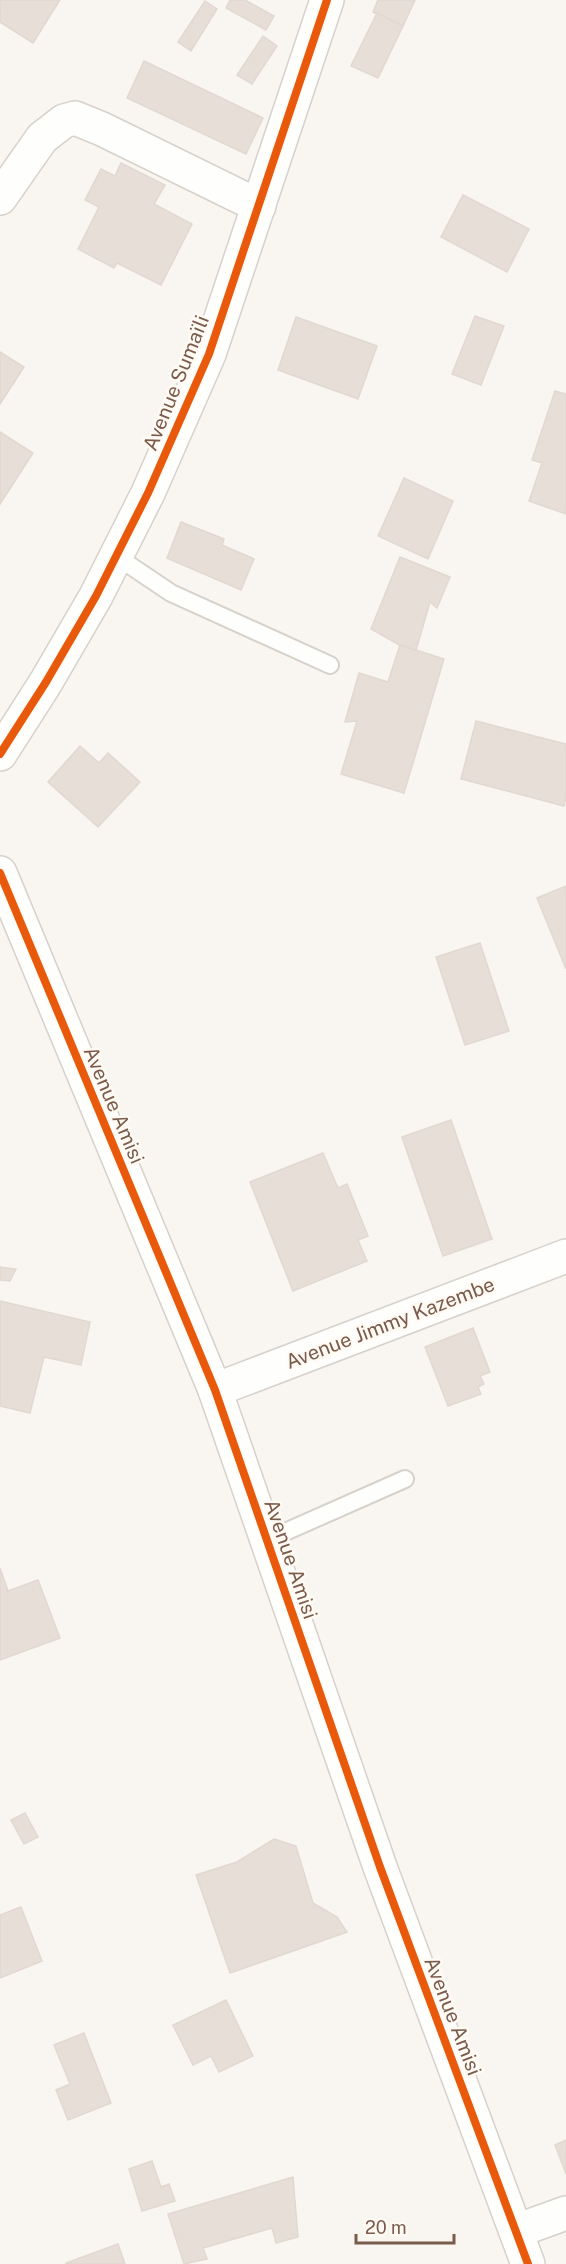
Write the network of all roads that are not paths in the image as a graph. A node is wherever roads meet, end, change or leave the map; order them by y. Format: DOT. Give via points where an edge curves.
graph roads {
  1 [pos="327,0"];
  2 [pos="0,198"];
  3 [pos="259,206"];
  4 [pos="116,556"];
  5 [pos="330,665"];
  6 [pos="0,754"];
  7 [pos="0,873"];
  8 [pos="566,1256"];
  9 [pos="215,1390"];
  10 [pos="405,1479"];
  11 [pos="267,1540"];
  12 [pos="566,2213"];
  13 [pos="516,2231"];
  14 [pos="528,2264"];
  1 -- 3 [label="street, Avenue Sumaïli"];
  2 -- 3 [label="street" via="42,138 64,121 75,118"];
  3 -- 4 [label="street, Avenue Sumaïli" via="209,354"];
  4 -- 5 [label="lane" via="171,593"];
  4 -- 6 [label="street, Avenue Sumaïli" via="46,682"];
  7 -- 9 [label="street, Avenue Amisi"];
  8 -- 9 [label="street, Avenue Jimmy Kazembe"];
  9 -- 11 [label="street, Avenue Amisi"];
  10 -- 11 [label="lane"];
  11 -- 13 [label="street, Avenue Amisi" via="380,1867"];
  12 -- 13 [label="street"];
  13 -- 14 [label="street, Avenue Amisi"];
}
